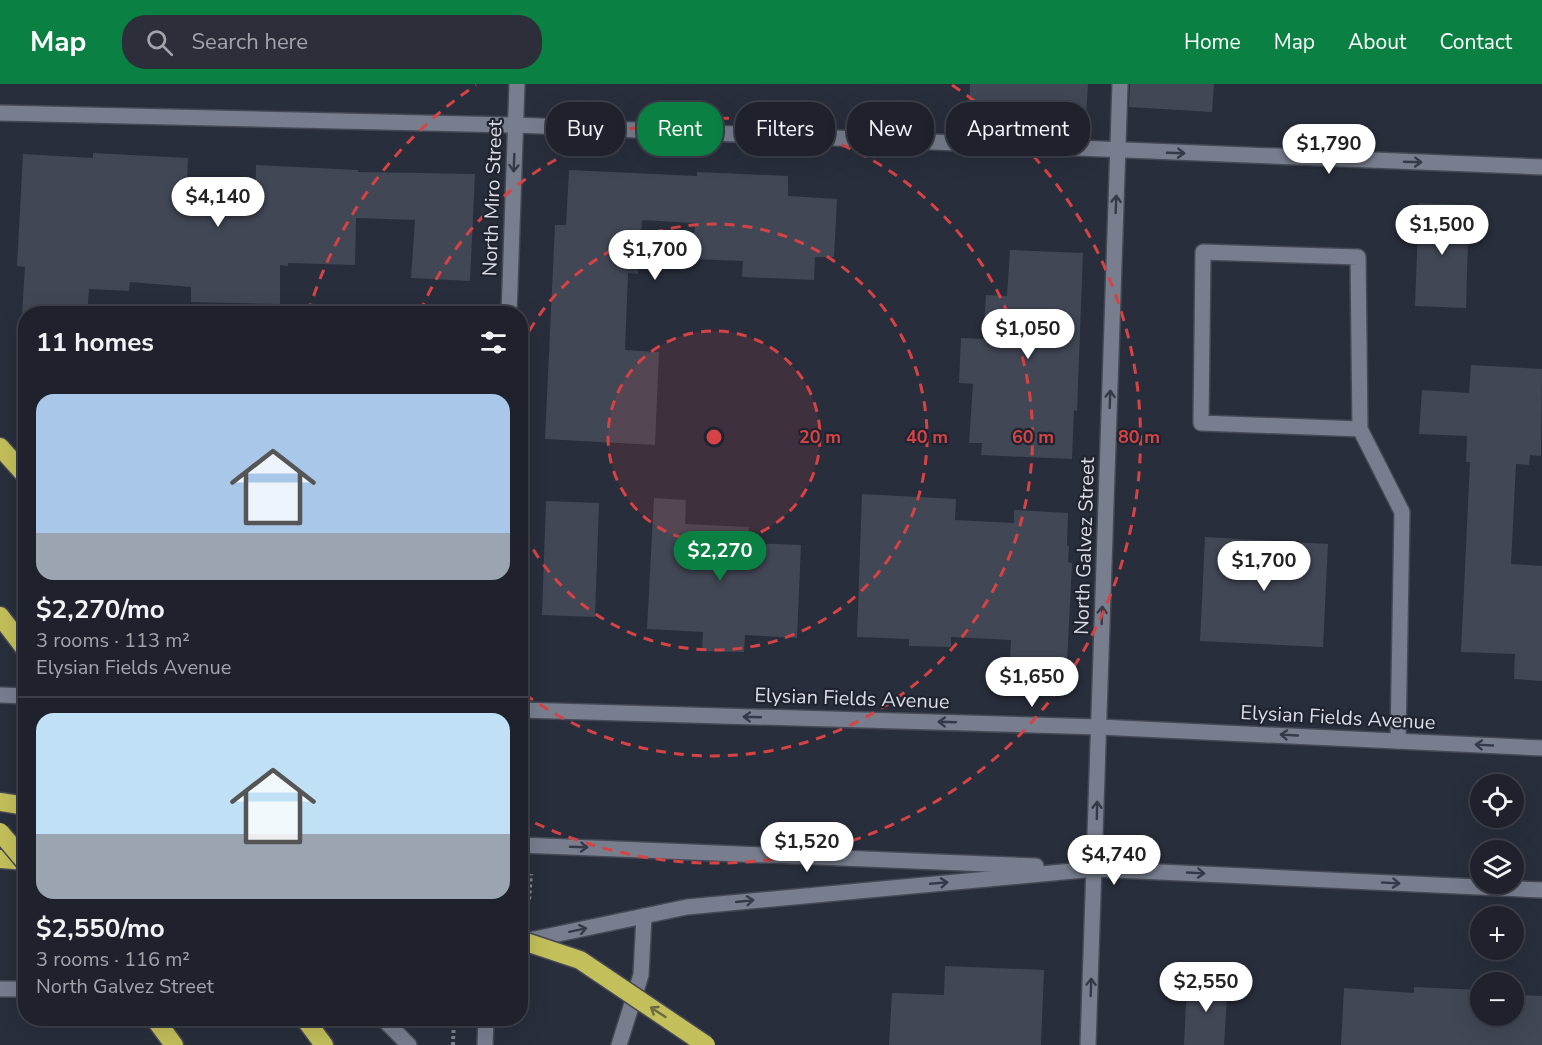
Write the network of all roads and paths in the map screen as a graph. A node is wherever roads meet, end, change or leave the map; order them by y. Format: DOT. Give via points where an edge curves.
graph roads {
  1 [pos="517,84"];
  2 [pos="1120,84"];
  3 [pos="0,113"];
  4 [pos="515,125"];
  5 [pos="1118,151"];
  6 [pos="1542,167"];
  7 [pos="509,306"];
  8 [pos="1360,429"];
  9 [pos="0,447"];
  10 [pos="18,467"];
  11 [pos="0,616"];
  12 [pos="18,640"];
  13 [pos="0,695"];
  14 [pos="18,696"];
  15 [pos="528,710"];
  16 [pos="1099,727"];
  17 [pos="1398,741"];
  18 [pos="1542,748"];
  19 [pos="0,802"];
  20 [pos="18,805"];
  21 [pos="0,832"];
  22 [pos="528,845"];
  23 [pos="18,853"];
  24 [pos="0,859"];
  25 [pos="18,861"];
  26 [pos="1095,869"];
  27 [pos="531,874"];
  28 [pos="1542,890"];
  29 [pos="528,902"];
  30 [pos="644,916"];
  31 [pos="528,939"];
  32 [pos="528,944"];
  33 [pos="0,989"];
  34 [pos="18,989"];
  35 [pos="160,1026"];
  36 [pos="310,1026"];
  37 [pos="390,1026"];
  38 [pos="454,1026"];
  39 [pos="486,1026"];
  40 [pos="174,1045"];
  41 [pos="324,1045"];
  42 [pos="409,1045"];
  43 [pos="453,1045"];
  44 [pos="485,1045"];
  45 [pos="619,1045"];
  46 [pos="706,1045"];
  47 [pos="1088,1045"];
  1 -- 4 [label="street, North Miro Street"];
  2 -- 5 [label="street, North Galvez Street"];
  3 -- 4 [label="street"];
  4 -- 5 [label="street"];
  4 -- 7 [label="street, North Miro Street, one-way"];
  5 -- 6 [label="street, one-way"];
  16 -- 5 [label="street, North Galvez Street, one-way"];
  8 -- 8 [label="street" via="1358,257 1203,252 1200,423"];
  8 -- 17 [label="street" via="1402,512"];
  9 -- 10 [label="highway"];
  11 -- 12 [label="highway"];
  13 -- 14 [label="street"];
  16 -- 15 [label="street, Elysian Fields Avenue, one-way"];
  17 -- 16 [label="street, Elysian Fields Avenue, one-way"];
  26 -- 16 [label="street, North Galvez Street, one-way"];
  18 -- 17 [label="street, Elysian Fields Avenue, one-way"];
  19 -- 20 [label="highway"];
  21 -- 23 [label="highway, bridge"];
  22 -- 26 [label="street, one-way"];
  24 -- 25 [label="highway"];
  26 -- 28 [label="street, one-way"];
  30 -- 26 [label="street, one-way" via="770,898"];
  47 -- 26 [label="street, North Galvez Street, one-way"];
  27 -- 29 [label="path"];
  31 -- 30 [label="street, one-way"];
  30 -- 45 [label="street" via="641,975"];
  46 -- 32 [label="highway, one-way, bridge" via="580,960"];
  33 -- 34 [label="street"];
  35 -- 40 [label="highway"];
  36 -- 41 [label="highway"];
  37 -- 42 [label="street"];
  38 -- 43 [label="path"];
  39 -- 44 [label="street"];
}
